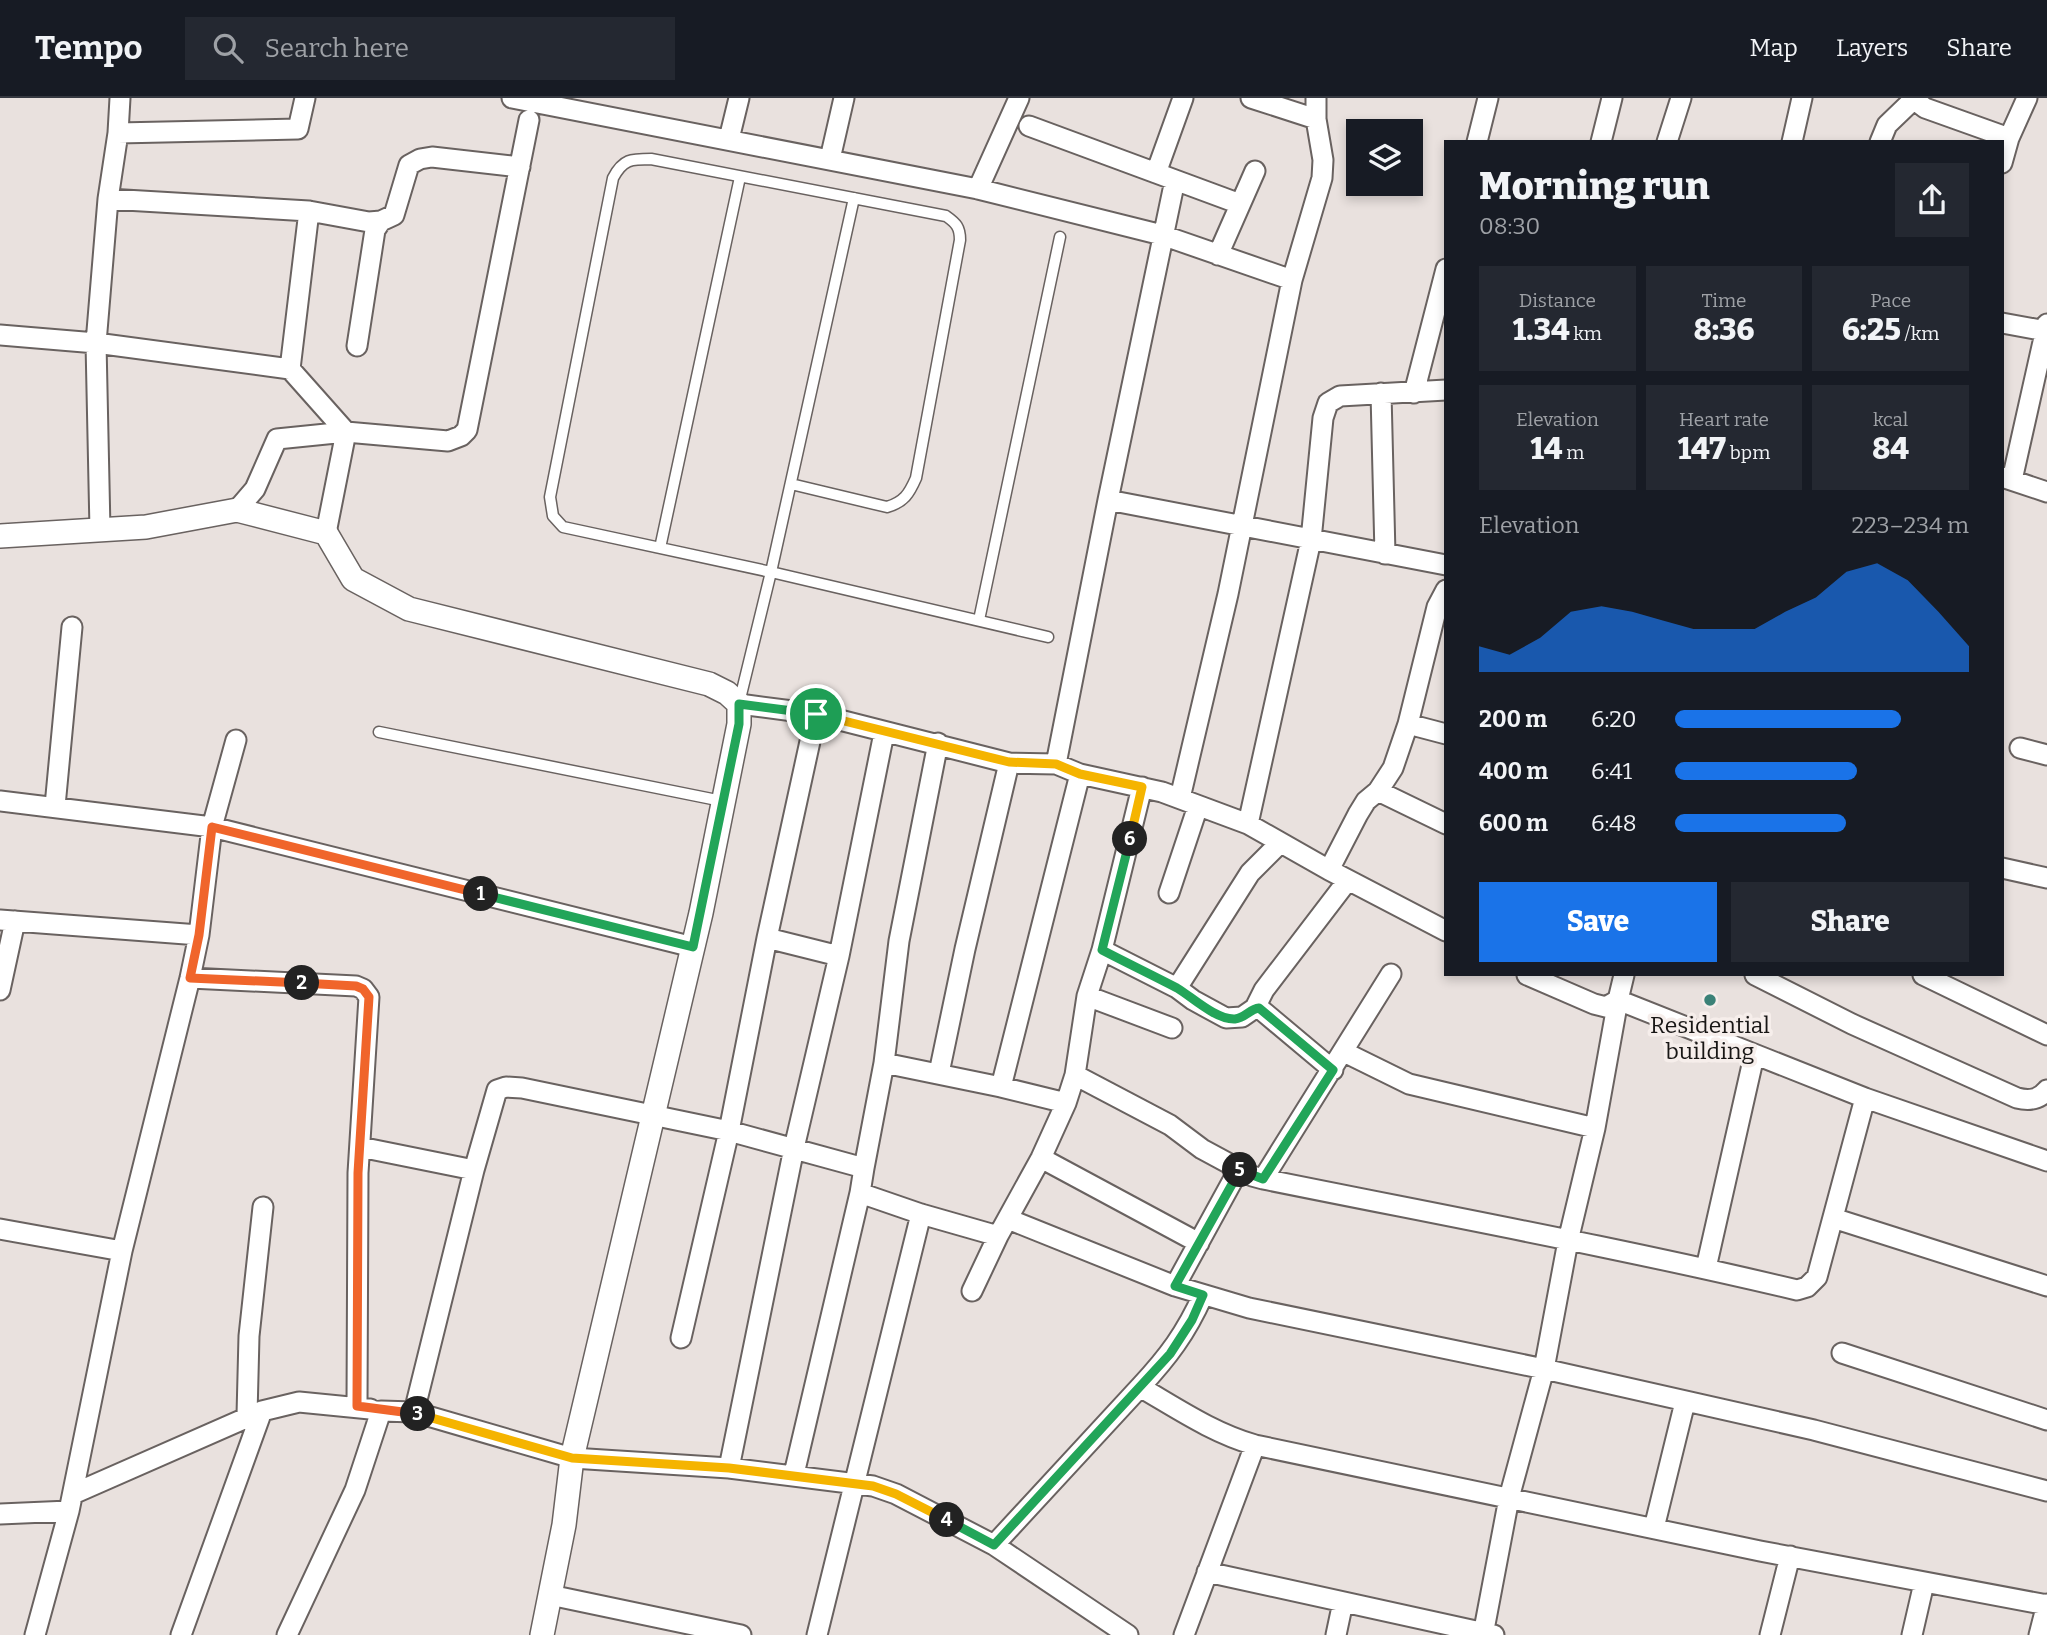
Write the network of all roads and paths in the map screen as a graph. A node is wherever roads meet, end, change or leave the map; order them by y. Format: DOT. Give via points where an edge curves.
graph roads {
  1 [pos="120,98"];
  2 [pos="305,98"];
  3 [pos="515,98"];
  4 [pos="739,98"];
  5 [pos="844,98"];
  6 [pos="1019,98"];
  7 [pos="1183,98"];
  8 [pos="1251,98"];
  9 [pos="1316,98"];
  10 [pos="1488,98"];
  11 [pos="1612,98"];
  12 [pos="1681,98"];
  13 [pos="1802,98"];
  14 [pos="2026,98"];
  15 [pos="1912,99"];
  16 [pos="1316,119"];
  17 [pos="529,120"];
  18 [pos="1029,126"];
  19 [pos="118,133"];
  20 [pos="2009,138"];
  21 [pos="729,139"];
  22 [pos="1478,140"];
  23 [pos="1602,140"];
  24 [pos="1668,140"];
  25 [pos="1792,140"];
  26 [pos="1881,140"];
  27 [pos="2004,156"];
  28 [pos="830,159"];
  29 [pos="520,167"];
  30 [pos="1255,172"];
  31 [pos="1156,173"];
  32 [pos="740,177"];
  33 [pos="1175,180"];
  34 [pos="978,189"];
  35 [pos="854,198"];
  36 [pos="108,199"];
  37 [pos="1240,204"];
  38 [pos="309,211"];
  39 [pos="381,221"];
  40 [pos="1162,235"];
  41 [pos="1060,237"];
  42 [pos="1218,255"];
  43 [pos="1444,277"];
  44 [pos="1292,280"];
  45 [pos="2004,323"];
  46 [pos="2046,327"];
  47 [pos="0,335"];
  48 [pos="96,343"];
  49 [pos="357,346"];
  50 [pos="290,369"];
  51 [pos="1444,390"];
  52 [pos="1381,393"];
  53 [pos="1414,393"];
  54 [pos="346,432"];
  55 [pos="2007,479"];
  56 [pos="791,484"];
  57 [pos="2047,492"];
  58 [pos="1108,500"];
  59 [pos="237,510"];
  60 [pos="1240,526"];
  61 [pos="100,530"];
  62 [pos="326,533"];
  63 [pos="0,536"];
  64 [pos="1311,540"];
  65 [pos="660,548"];
  66 [pos="1385,554"];
  67 [pos="1444,565"];
  68 [pos="771,572"];
  69 [pos="1444,594"];
  70 [pos="979,621"];
  71 [pos="72,627"];
  72 [pos="1048,637"];
  73 [pos="739,704"];
  74 [pos="816,714"];
  75 [pos="1408,724"];
  76 [pos="379,732"];
  77 [pos="884,733"];
  78 [pos="1444,733"];
  79 [pos="236,740"];
  80 [pos="938,743"];
  81 [pos="2020,748"];
  82 [pos="2047,755"];
  83 [pos="1009,762"];
  84 [pos="1056,764"];
  85 [pos="1080,774"];
  86 [pos="1142,787"];
  87 [pos="1378,791"];
  88 [pos="0,801"];
  89 [pos="723,801"];
  90 [pos="1189,802"];
  91 [pos="55,806"];
  92 [pos="1444,823"];
  93 [pos="1248,824"];
  94 [pos="212,827"];
  95 [pos="1280,843"];
  96 [pos="2004,868"];
  97 [pos="1329,870"];
  98 [pos="2047,878"];
  99 [pos="1348,880"];
  100 [pos="1169,893"];
  101 [pos="8,921"];
  102 [pos="1444,930"];
  103 [pos="199,935"];
  104 [pos="767,939"];
  105 [pos="693,947"];
  106 [pos="1102,950"];
  107 [pos="839,956"];
  108 [pos="1391,974"];
  109 [pos="1529,976"];
  110 [pos="1624,976"];
  111 [pos="1757,976"];
  112 [pos="1925,976"];
  113 [pos="190,978"];
  114 [pos="1177,988"];
  115 [pos="0,990"];
  116 [pos="1087,996"];
  117 [pos="1618,1000"];
  118 [pos="1255,1008"];
  119 [pos="1172,1028"];
  120 [pos="2047,1035"];
  121 [pos="1344,1052"];
  122 [pos="1754,1056"];
  123 [pos="884,1063"];
  124 [pos="1333,1070"];
  125 [pos="939,1073"];
  126 [pos="1075,1075"];
  127 [pos="1002,1087"];
  128 [pos="2047,1090"];
  129 [pos="1865,1098"];
  130 [pos="1066,1103"];
  131 [pos="652,1114"];
  132 [pos="1595,1128"];
  133 [pos="729,1131"];
  134 [pos="359,1147"];
  135 [pos="794,1149"];
  136 [pos="1041,1158"];
  137 [pos="2047,1161"];
  138 [pos="864,1168"];
  139 [pos="1239,1169"];
  140 [pos="474,1170"];
  141 [pos="1263,1179"];
  142 [pos="860,1193"];
  143 [pos="263,1207"];
  144 [pos="921,1214"];
  145 [pos="1833,1218"];
  146 [pos="1003,1227"];
  147 [pos="0,1229"];
  148 [pos="1568,1241"];
  149 [pos="1199,1243"];
  150 [pos="122,1251"];
  151 [pos="1706,1268"];
  152 [pos="1175,1286"];
  153 [pos="2047,1286"];
  154 [pos="972,1291"];
  155 [pos="1203,1295"];
  156 [pos="681,1338"];
  157 [pos="1842,1353"];
  158 [pos="1544,1369"];
  159 [pos="1140,1387"];
  160 [pos="1685,1402"];
  161 [pos="357,1406"];
  162 [pos="382,1411"];
  163 [pos="414,1412"];
  164 [pos="254,1413"];
  165 [pos="2047,1420"];
  166 [pos="1255,1445"];
  167 [pos="572,1458"];
  168 [pos="729,1468"];
  169 [pos="793,1474"];
  170 [pos="853,1482"];
  171 [pos="2047,1491"];
  172 [pos="1508,1498"];
  173 [pos="71,1502"];
  174 [pos="0,1514"];
  175 [pos="1654,1528"];
  176 [pos="994,1545"];
  177 [pos="1790,1556"];
  178 [pos="1207,1572"];
  179 [pos="1924,1583"];
  180 [pos="550,1595"];
  181 [pos="1343,1602"];
  182 [pos="2047,1604"];
  183 [pos="1487,1634"];
  184 [pos="35,1635"];
  185 [pos="181,1635"];
  186 [pos="287,1635"];
  187 [pos="542,1635"];
  188 [pos="741,1635"];
  189 [pos="817,1635"];
  190 [pos="1128,1635"];
  191 [pos="1184,1635"];
  192 [pos="1336,1635"];
  193 [pos="1770,1635"];
  194 [pos="1912,1635"];
  195 [pos="2039,1635"];
  1 -- 19 [label="street"];
  2 -- 19 [label="street" via="298,129"];
  3 -- 21 [label="street"];
  4 -- 21 [label="street"];
  5 -- 28 [label="street"];
  6 -- 34 [label="street"];
  7 -- 31 [label="street"];
  8 -- 16 [label="street"];
  9 -- 16 [label="street"];
  10 -- 22 [label="street"];
  11 -- 23 [label="street"];
  12 -- 24 [label="street"];
  13 -- 25 [label="street"];
  14 -- 20 [label="street"];
  15 -- 20 [label="street" via="1925,108"];
  15 -- 26 [label="street" via="1887,125"];
  16 -- 44 [label="street" via="1322,178"];
  17 -- 29 [label="street"];
  18 -- 31 [label="street"];
  19 -- 36 [label="street"];
  20 -- 27 [label="street"];
  21 -- 28 [label="street"];
  28 -- 34 [label="street"];
  29 -- 39 [label="street" via="420,159 409,165 394,215"];
  29 -- 54 [label="street" via="467,430 449,441"];
  30 -- 37 [label="street"];
  31 -- 33 [label="street"];
  32 -- 35 [label="lane"];
  32 -- 65 [label="lane"];
  32 -- 65 [label="lane" via="634,159 620,165 613,178 550,497 553,516 563,527"];
  33 -- 37 [label="street"];
  33 -- 40 [label="street"];
  34 -- 40 [label="street"];
  35 -- 56 [label="lane"];
  35 -- 56 [label="lane" via="946,216 960,230 916,478 909,494 887,507"];
  36 -- 38 [label="street"];
  36 -- 48 [label="street"];
  37 -- 42 [label="street"];
  38 -- 39 [label="street"];
  38 -- 50 [label="street"];
  39 -- 49 [label="street" via="375,230"];
  40 -- 42 [label="street"];
  40 -- 58 [label="street"];
  41 -- 70 [label="lane"];
  42 -- 44 [label="street"];
  43 -- 53 [label="street"];
  44 -- 60 [label="street"];
  45 -- 46 [label="street"];
  46 -- 55 [label="street"];
  47 -- 48 [label="street"];
  48 -- 50 [label="street"];
  48 -- 61 [label="street"];
  50 -- 54 [label="street"];
  51 -- 53 [label="street"];
  52 -- 53 [label="street"];
  52 -- 64 [label="street" via="1340,396 1328,403 1322,418"];
  52 -- 66 [label="street"];
  54 -- 59 [label="street" via="277,439 255,489"];
  54 -- 62 [label="street"];
  55 -- 57 [label="street"];
  56 -- 68 [label="lane"];
  58 -- 60 [label="street"];
  58 -- 84 [label="street"];
  59 -- 61 [label="street" via="146,527"];
  59 -- 62 [label="street"];
  60 -- 64 [label="street"];
  60 -- 90 [label="street"];
  61 -- 63 [label="street"];
  62 -- 73 [label="street" via="353,579 409,609 709,684"];
  64 -- 66 [label="street"];
  64 -- 93 [label="street"];
  65 -- 68 [label="lane"];
  66 -- 67 [label="street"];
  68 -- 70 [label="lane"];
  68 -- 73 [label="lane"];
  69 -- 75 [label="street"];
  70 -- 72 [label="lane"];
  71 -- 91 [label="street"];
  73 -- 74 [label="street"];
  73 -- 89 [label="street"];
  74 -- 77 [label="street"];
  74 -- 104 [label="street"];
  75 -- 78 [label="street"];
  75 -- 87 [label="street" via="1393,768"];
  76 -- 89 [label="lane"];
  77 -- 80 [label="street"];
  77 -- 107 [label="street"];
  79 -- 94 [label="street"];
  80 -- 83 [label="street"];
  80 -- 123 [label="street" via="899,941"];
  81 -- 82 [label="street"];
  83 -- 84 [label="street"];
  83 -- 125 [label="street"];
  84 -- 85 [label="street"];
  85 -- 86 [label="street"];
  85 -- 127 [label="street"];
  86 -- 90 [label="street"];
  86 -- 106 [label="street"];
  87 -- 92 [label="street"];
  87 -- 97 [label="street" via="1358,814"];
  88 -- 91 [label="street"];
  89 -- 105 [label="street"];
  90 -- 93 [label="street"];
  90 -- 100 [label="street"];
  91 -- 94 [label="street"];
  93 -- 95 [label="street"];
  94 -- 103 [label="street"];
  94 -- 105 [label="street"];
  95 -- 97 [label="street"];
  95 -- 114 [label="street" via="1250,873"];
  96 -- 98 [label="street"];
  97 -- 99 [label="street"];
  99 -- 102 [label="street"];
  99 -- 118 [label="street"];
  101 -- 103 [label="street"];
  101 -- 115 [label="street"];
  103 -- 113 [label="street"];
  104 -- 107 [label="street"];
  104 -- 133 [label="street"];
  105 -- 131 [label="street"];
  106 -- 114 [label="street"];
  106 -- 116 [label="street"];
  107 -- 135 [label="street"];
  108 -- 121 [label="street"];
  109 -- 117 [label="street" via="1594,1004 1606,1006"];
  110 -- 117 [label="street"];
  111 -- 128 [label="street" via="2017,1098 2028,1101"];
  112 -- 120 [label="street"];
  113 -- 134 [label="street" via="363,989 369,997"];
  113 -- 150 [label="street"];
  114 -- 118 [label="street" via="1226,1018 1242,1017"];
  116 -- 119 [label="street"];
  116 -- 126 [label="street"];
  117 -- 122 [label="street"];
  117 -- 132 [label="street"];
  118 -- 124 [label="street"];
  121 -- 124 [label="street"];
  121 -- 132 [label="street" via="1409,1084"];
  122 -- 129 [label="street"];
  122 -- 151 [label="street"];
  123 -- 125 [label="street"];
  123 -- 138 [label="street"];
  124 -- 141 [label="street"];
  125 -- 127 [label="street"];
  126 -- 130 [label="street"];
  126 -- 139 [label="street" via="1170,1125"];
  127 -- 130 [label="street"];
  129 -- 137 [label="street"];
  129 -- 145 [label="street"];
  130 -- 136 [label="street"];
  131 -- 133 [label="street"];
  131 -- 140 [label="street" via="506,1087 497,1090"];
  131 -- 167 [label="street"];
  132 -- 148 [label="street"];
  133 -- 135 [label="street"];
  133 -- 156 [label="street"];
  134 -- 140 [label="street"];
  134 -- 161 [label="street"];
  135 -- 138 [label="street"];
  135 -- 168 [label="street"];
  136 -- 146 [label="street"];
  136 -- 149 [label="street"];
  138 -- 142 [label="street"];
  139 -- 141 [label="street"];
  139 -- 149 [label="street"];
  140 -- 163 [label="street"];
  141 -- 148 [label="street"];
  142 -- 144 [label="street"];
  142 -- 169 [label="street"];
  143 -- 164 [label="street" via="249,1336"];
  144 -- 146 [label="street"];
  144 -- 170 [label="street"];
  145 -- 151 [label="street" via="1817,1277 1807,1287 1797,1290"];
  145 -- 153 [label="street"];
  146 -- 152 [label="street"];
  146 -- 154 [label="street"];
  147 -- 150 [label="street"];
  148 -- 151 [label="street"];
  148 -- 158 [label="street"];
  149 -- 152 [label="street"];
  150 -- 173 [label="street"];
  152 -- 155 [label="street"];
  155 -- 158 [label="street"];
  155 -- 159 [label="street" via="1170,1354"];
  157 -- 165 [label="street"];
  158 -- 160 [label="street"];
  158 -- 172 [label="street"];
  159 -- 166 [label="street" via="1213,1430"];
  159 -- 176 [label="street"];
  160 -- 171 [label="street" via="1814,1430"];
  160 -- 175 [label="street"];
  161 -- 162 [label="street"];
  161 -- 164 [label="street" via="299,1402"];
  162 -- 163 [label="street"];
  162 -- 186 [label="street" via="355,1490"];
  163 -- 167 [label="street"];
  164 -- 173 [label="street"];
  164 -- 185 [label="street"];
  166 -- 172 [label="street"];
  166 -- 178 [label="street"];
  167 -- 168 [label="street"];
  167 -- 180 [label="street"];
  168 -- 169 [label="street"];
  169 -- 170 [label="street"];
  170 -- 176 [label="street" via="896,1494"];
  170 -- 189 [label="street"];
  172 -- 175 [label="street"];
  172 -- 183 [label="street"];
  173 -- 174 [label="street"];
  173 -- 184 [label="street"];
  175 -- 177 [label="street"];
  176 -- 190 [label="street"];
  177 -- 179 [label="street"];
  177 -- 193 [label="street"];
  178 -- 181 [label="street"];
  178 -- 191 [label="street"];
  179 -- 182 [label="street"];
  179 -- 194 [label="street"];
  180 -- 187 [label="street"];
  180 -- 188 [label="street"];
  181 -- 183 [label="street"];
  181 -- 192 [label="street"];
  182 -- 195 [label="street"];
}
